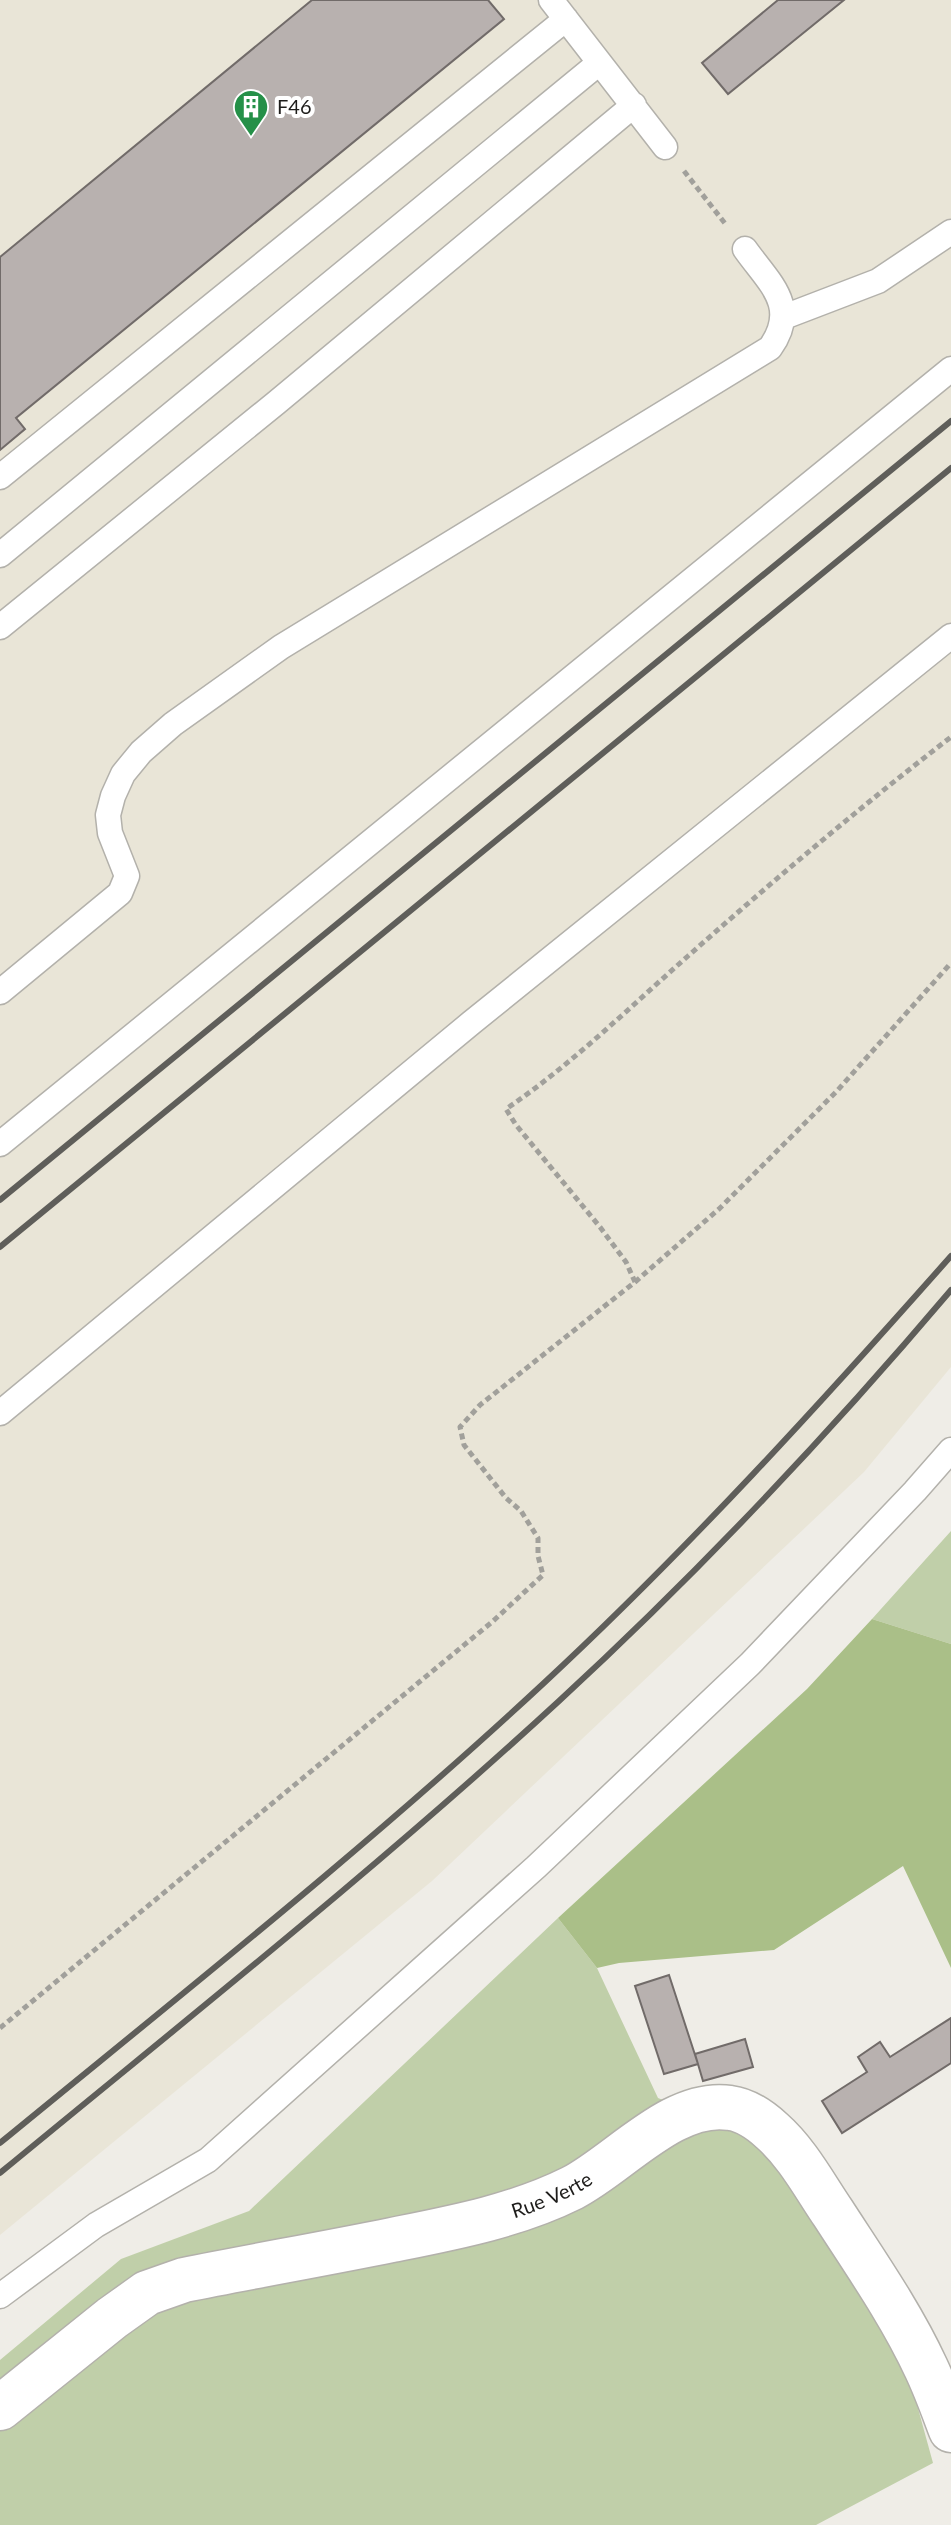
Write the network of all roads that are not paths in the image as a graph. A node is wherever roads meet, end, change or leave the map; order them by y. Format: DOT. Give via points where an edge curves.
graph roads {
  1 [pos="558,9"];
  2 [pos="599,63"];
  3 [pos="634,105"];
  4 [pos="665,147"];
  5 [pos="951,232"];
  6 [pos="745,249"];
  7 [pos="784,317"];
  8 [pos="951,369"];
  9 [pos="0,477"];
  10 [pos="0,555"];
  11 [pos="0,627"];
  12 [pos="951,636"];
  13 [pos="0,992"];
  14 [pos="0,1144"];
  15 [pos="0,1413"];
  16 [pos="951,1450"];
  17 [pos="0,2296"];
  18 [pos="0,2408"];
  19 [pos="951,2430"];
  1 -- 2 [label="lane"];
  1 -- 9 [label="lane"];
  2 -- 3 [label="lane"];
  2 -- 10 [label="lane"];
  3 -- 4 [label="lane"];
  3 -- 11 [label="lane"];
  5 -- 7 [label="lane" via="878,281"];
  6 -- 7 [label="lane" via="780,299"];
  7 -- 13 [label="lane" via="779,335 761,354 281,647 173,724 141,752 113,796 110,833 127,876 120,893"];
  8 -- 14 [label="lane"];
  12 -- 15 [label="lane"];
  16 -- 17 [label="lane" via="739,1675 536,1867 220,2150 96,2225"];
  18 -- 19 [label="street, Rue Verte" via="147,2293 184,2280 439,2231 516,2209 571,2188 659,2127 705,2109 729,2107 750,2114 792,2152 909,2335"];
}
